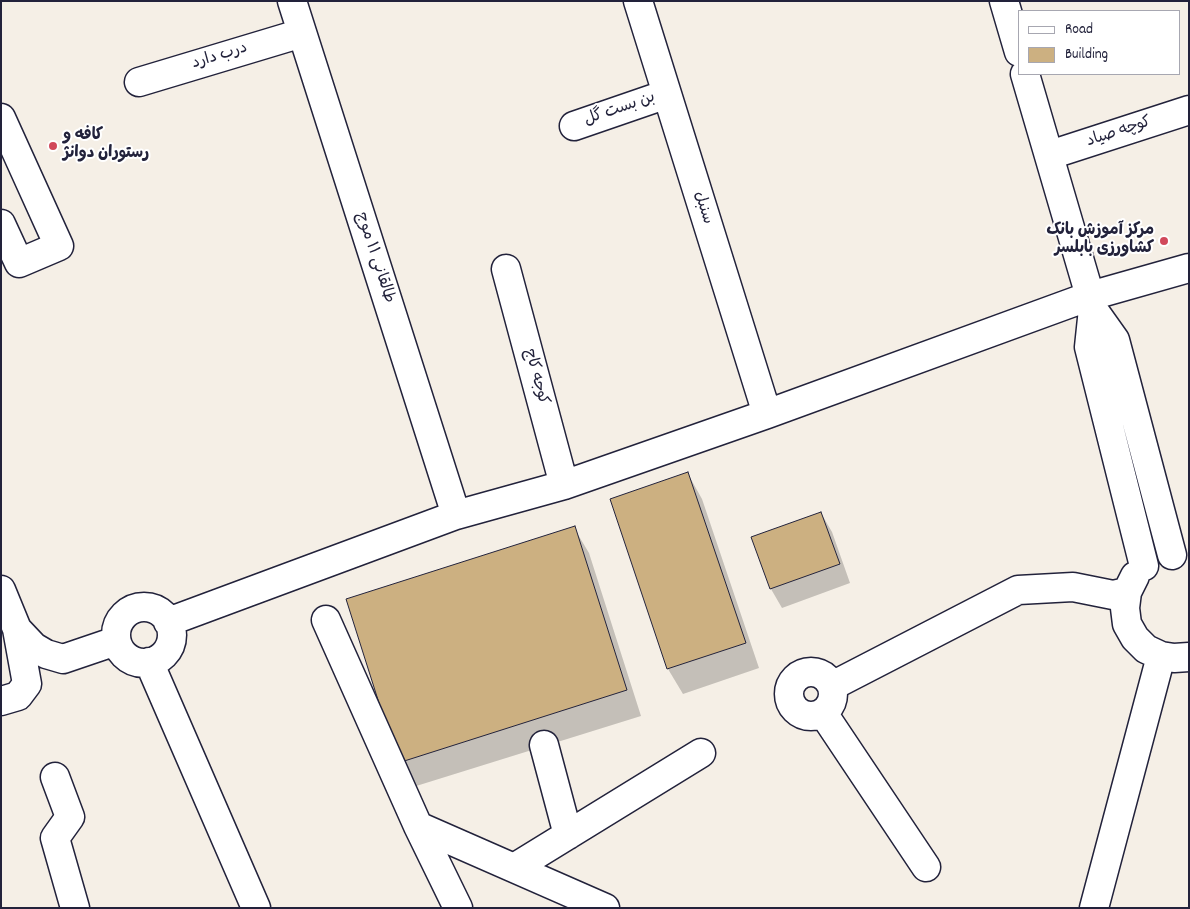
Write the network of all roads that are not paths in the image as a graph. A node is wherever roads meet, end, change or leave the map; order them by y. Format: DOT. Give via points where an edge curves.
graph roads {
  1 [pos="292,1"];
  2 [pos="638,1"];
  3 [pos="1004,1"];
  4 [pos="302,33"];
  5 [pos="1018,49"];
  6 [pos="1025,75"];
  7 [pos="139,82"];
  8 [pos="667,94"];
  9 [pos="1189,110"];
  10 [pos="1,118"];
  11 [pos="574,126"];
  12 [pos="1050,155"];
  13 [pos="1,224"];
  14 [pos="1189,268"];
  15 [pos="506,269"];
  16 [pos="1092,302"];
  17 [pos="767,414"];
  18 [pos="564,485"];
  19 [pos="456,515"];
  20 [pos="1180,556"];
  21 [pos="1144,566"];
  22 [pos="1,590"];
  23 [pos="1127,592"];
  24 [pos="326,620"];
  25 [pos="168,622"];
  26 [pos="17,629"];
  27 [pos="116,641"];
  28 [pos="1161,656"];
  29 [pos="1189,657"];
  30 [pos="149,662"];
  31 [pos="832,686"];
  32 [pos="1,701"];
  33 [pos="823,713"];
  34 [pos="544,744"];
  35 [pos="701,752"];
  36 [pos="55,777"];
  37 [pos="418,826"];
  38 [pos="568,835"];
  39 [pos="926,867"];
  40 [pos="514,868"];
  41 [pos="75,908"];
  42 [pos="256,908"];
  43 [pos="458,908"];
  44 [pos="604,908"];
  45 [pos="1094,908"];
  1 -- 4 [label="street, طالقانی ۱۱ موج"];
  2 -- 8 [label="street, سنبل"];
  3 -- 5 [label="street"];
  4 -- 7 [label="street, درب دارد"];
  4 -- 19 [label="street, طالقانی ۱۱ موج"];
  6 -- 12 [label="street"];
  8 -- 11 [label="street, بن بست گل"];
  8 -- 17 [label="street, سنبل"];
  9 -- 12 [label="street, کوچه صیاد"];
  10 -- 13 [label="street" via="59,246 20,263"];
  12 -- 16 [label="street"];
  14 -- 16 [label="street"];
  15 -- 18 [label="street, کوجه کاج"];
  16 -- 17 [label="street"];
  16 -- 20 [label="street" via="1115,340"];
  16 -- 21 [label="street" via="1089,347"];
  17 -- 18 [label="street"];
  18 -- 19 [label="street"];
  19 -- 25 [label="street"];
  20 -- 21 [label="street" via="1157,558"];
  21 -- 23 [label="street" via="1133,578"];
  22 -- 26 [label="street"];
  23 -- 28 [label="street" via="1127,624 1146,649"];
  23 -- 31 [label="street" via="1113,595 1073,588 1018,590"];
  24 -- 37 [label="street"];
  25 -- 27 [label="street" via="156,610 138,608 123,616"];
  25 -- 30 [label="street" via="171,636 167,650"];
  26 -- 27 [label="street" via="34,647 64,659"];
  26 -- 32 [label="street" via="27,684 18,696"];
  27 -- 30 [label="street" via="132,660"];
  28 -- 29 [label="street"];
  28 -- 45 [label="street"];
  30 -- 42 [label="street"];
  31 -- 33 [label="street" via="833,701"];
  31 -- 33 [label="street" via="823,674 809,671 796,677 789,690 791,704 802,715"];
  33 -- 39 [label="street"];
  34 -- 38 [label="street"];
  35 -- 38 [label="street"];
  36 -- 41 [label="street" via="70,817 56,838"];
  37 -- 40 [label="street"];
  37 -- 43 [label="street"];
  38 -- 40 [label="street"];
  40 -- 44 [label="street"];
}
